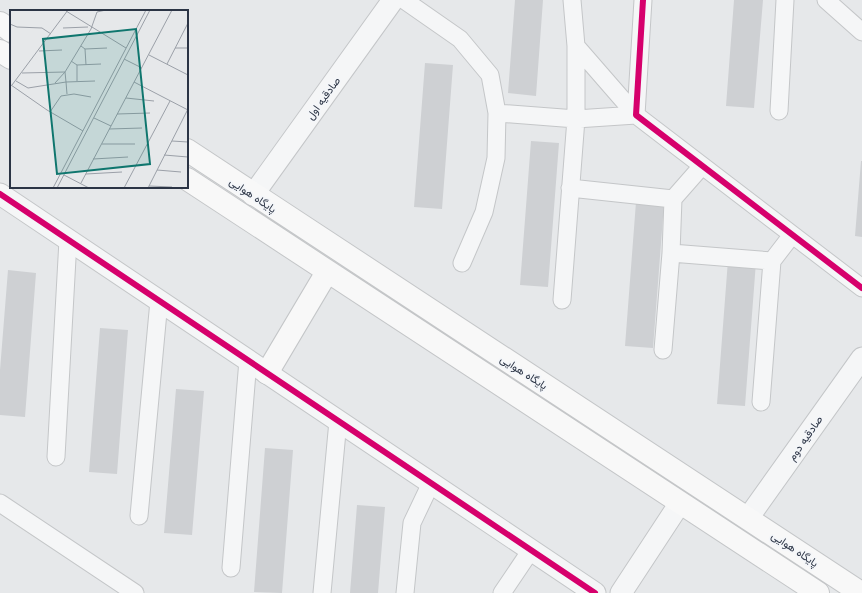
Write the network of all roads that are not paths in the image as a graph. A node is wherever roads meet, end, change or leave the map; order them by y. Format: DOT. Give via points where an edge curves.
graph roads {
  1 [pos="393,0"];
  2 [pos="404,0"];
  3 [pos="572,0"];
  4 [pos="643,0"];
  5 [pos="785,0"];
  6 [pos="826,0"];
  7 [pos="862,32"];
  8 [pos="576,46"];
  9 [pos="0,51"];
  10 [pos="10,57"];
  11 [pos="779,111"];
  12 [pos="497,114"];
  13 [pos="636,115"];
  14 [pos="576,119"];
  15 [pos="188,151"];
  16 [pos="702,166"];
  17 [pos="188,180"];
  18 [pos="570,188"];
  19 [pos="0,194"];
  20 [pos="253,195"];
  21 [pos="673,199"];
  22 [pos="240,215"];
  23 [pos="792,235"];
  24 [pos="68,240"];
  25 [pos="671,253"];
  26 [pos="772,261"];
  27 [pos="462,263"];
  28 [pos="327,272"];
  29 [pos="862,288"];
  30 [pos="562,300"];
  31 [pos="159,301"];
  32 [pos="663,350"];
  33 [pos="862,358"];
  34 [pos="248,360"];
  35 [pos="267,373"];
  36 [pos="761,402"];
  37 [pos="338,421"];
  38 [pos="56,457"];
  39 [pos="431,483"];
  40 [pos="0,503"];
  41 [pos="680,503"];
  42 [pos="139,516"];
  43 [pos="748,518"];
  44 [pos="735,538"];
  45 [pos="531,550"];
  46 [pos="231,568"];
  47 [pos="135,593"];
  48 [pos="322,593"];
  49 [pos="405,593"];
  50 [pos="502,593"];
  51 [pos="595,593"];
  52 [pos="621,593"];
  53 [pos="818,593"];
  54 [pos="861,593"];
  1 -- 20 [label="street, صادقیه اول"];
  2 -- 12 [label="street" via="460,39 490,75"];
  3 -- 8 [label="street"];
  4 -- 13 [label="street"];
  5 -- 11 [label="street"];
  6 -- 7 [label="street"];
  8 -- 13 [label="street"];
  8 -- 14 [label="street"];
  9 -- 10 [label="main road"];
  12 -- 14 [label="street"];
  12 -- 27 [label="street" via="496,158 484,212"];
  13 -- 14 [label="street"];
  13 -- 16 [label="street"];
  14 -- 18 [label="street"];
  15 -- 20 [label="main road, پایگاه هوایی"];
  16 -- 21 [label="street"];
  16 -- 23 [label="street"];
  17 -- 22 [label="main road"];
  18 -- 21 [label="street"];
  18 -- 30 [label="street"];
  19 -- 24 [label="street"];
  20 -- 22 [label="main road"];
  20 -- 43 [label="main road, پایگاه هوایی"];
  21 -- 25 [label="street"];
  22 -- 28 [label="main road"];
  23 -- 26 [label="street"];
  23 -- 29 [label="street"];
  24 -- 31 [label="street"];
  24 -- 38 [label="street"];
  25 -- 26 [label="street"];
  25 -- 32 [label="street"];
  26 -- 36 [label="street"];
  28 -- 35 [label="main road"];
  28 -- 41 [label="main road"];
  31 -- 34 [label="street"];
  31 -- 42 [label="street"];
  33 -- 43 [label="street, صادقیه دوم"];
  34 -- 35 [label="street"];
  34 -- 46 [label="street"];
  35 -- 37 [label="street"];
  37 -- 39 [label="street"];
  37 -- 48 [label="street"];
  39 -- 45 [label="street"];
  39 -- 49 [label="street" via="412,523"];
  40 -- 47 [label="street"];
  41 -- 44 [label="main road"];
  41 -- 52 [label="street"];
  43 -- 44 [label="main road"];
  43 -- 54 [label="main road, پایگاه هوایی"];
  44 -- 53 [label="main road"];
  45 -- 50 [label="street"];
  45 -- 51 [label="street"];
}
